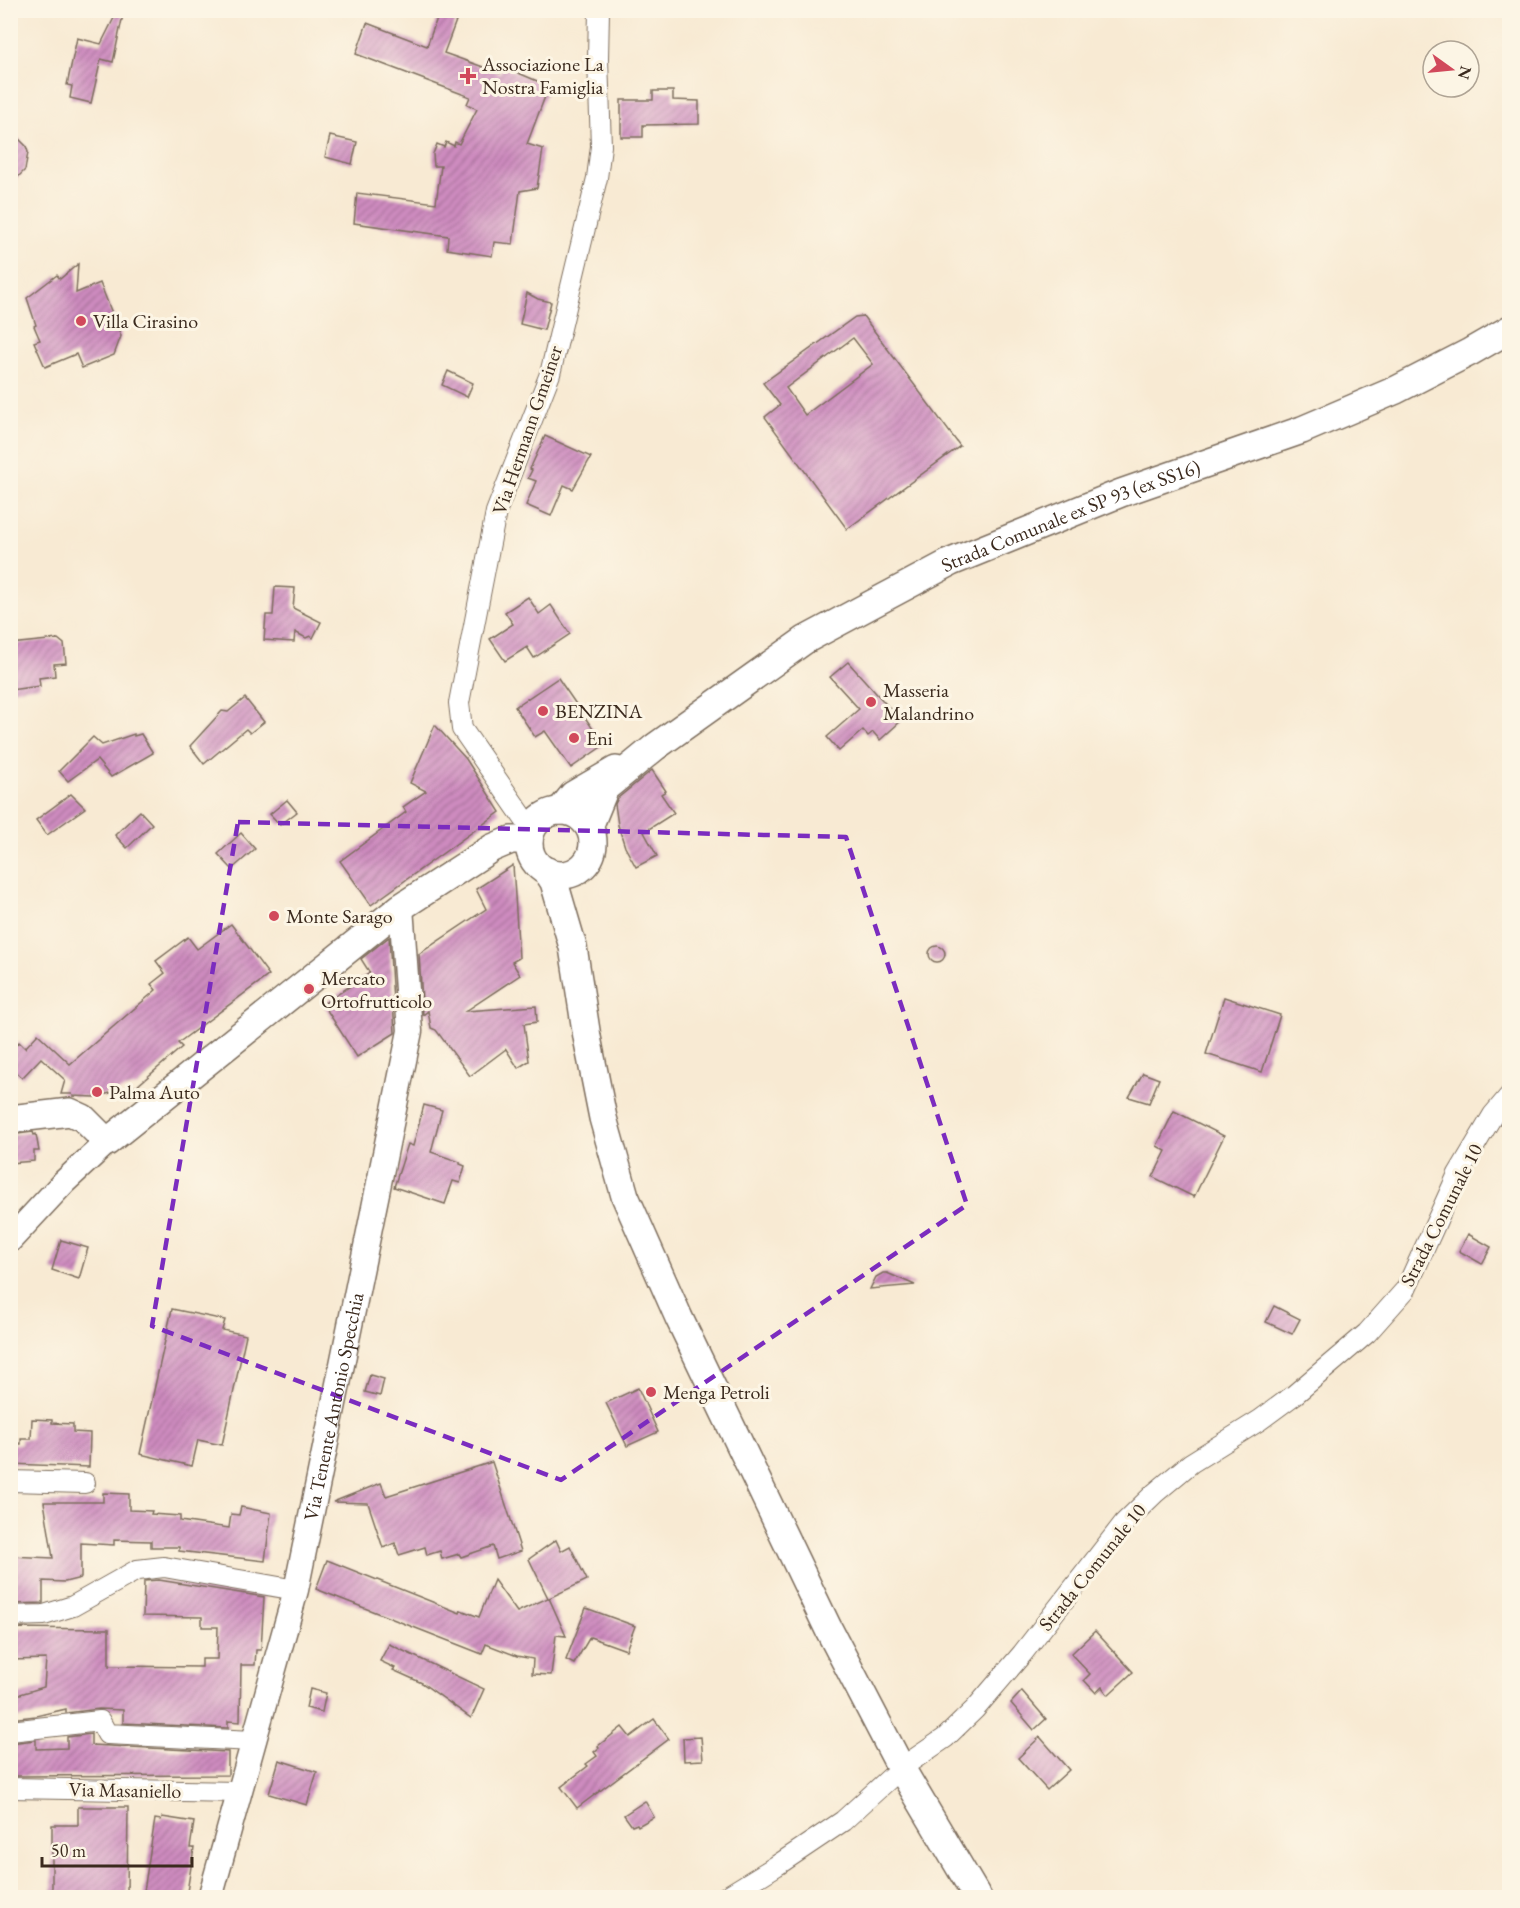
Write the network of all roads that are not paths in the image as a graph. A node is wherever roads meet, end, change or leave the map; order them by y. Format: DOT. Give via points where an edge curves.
graph roads {
  1 [pos="599,10"];
  2 [pos="1509,329"];
  3 [pos="655,747"];
  4 [pos="560,811"];
  5 [pos="589,827"];
  6 [pos="535,850"];
  7 [pos="581,868"];
  8 [pos="401,907"];
  9 [pos="573,947"];
  10 [pos="1509,1095"];
  11 [pos="10,1119"];
  12 [pos="107,1142"];
  13 [pos="10,1240"];
  14 [pos="10,1481"];
  15 [pos="86,1483"];
  16 [pos="296,1590"];
  17 [pos="10,1616"];
  18 [pos="10,1731"];
  19 [pos="254,1741"];
  20 [pos="901,1768"];
  21 [pos="10,1788"];
  22 [pos="239,1792"];
  23 [pos="210,1898"];
  24 [pos="724,1898"];
  25 [pos="978,1898"];
  1 -- 6 [label="street, Via Hermann Gmeiner" via="602,146 597,178 550,374 496,512 459,704 462,729"];
  2 -- 3 [label="main road, Strada Comunale ex SP 93 (ex SS16)" via="1396,390 1313,425 1121,493 951,562 805,640"];
  3 -- 4 [label="main road, Strada Comunale ex SP 93 (ex SS16)" via="573,795"];
  3 -- 5 [label="main road, Strada Comunale ex SP 93 (ex SS16)" via="605,788"];
  4 -- 5 [label="main road" via="574,813"];
  4 -- 6 [label="main road" via="546,814"];
  5 -- 7 [label="main road" via="592,849"];
  6 -- 7 [label="main road" via="554,874 568,874"];
  6 -- 8 [label="main road" via="519,855 476,857"];
  6 -- 9 [label="main road" via="554,882"];
  7 -- 9 [label="main road" via="573,900"];
  8 -- 12 [label="main road"];
  8 -- 16 [label="street, Via Tenente Antonio Specchia" via="410,1031"];
  9 -- 20 [label="main road" via="603,1118 624,1196 828,1628"];
  10 -- 20 [label="street, Strada Comunale 10" via="1458,1174 1406,1288 1367,1333 1286,1401 1191,1463 1155,1493 1124,1523 975,1709 945,1738"];
  11 -- 12 [label="main road" via="70,1112 83,1118"];
  12 -- 13 [label="street"];
  14 -- 15 [label="street"];
  16 -- 17 [label="street" via="164,1567 136,1570 73,1606 44,1615"];
  16 -- 19 [label="street, Via Tenente Antonio Specchia"];
  18 -- 19 [label="street" via="99,1721 107,1734"];
  19 -- 22 [label="street, Via Tenente Antonio Specchia"];
  20 -- 24 [label="street, Strada Comunale 10" via="843,1821"];
  20 -- 25 [label="main road"];
  21 -- 22 [label="street, Via Masaniello"];
  22 -- 23 [label="street, Via Tenente Antonio Specchia"];
}
